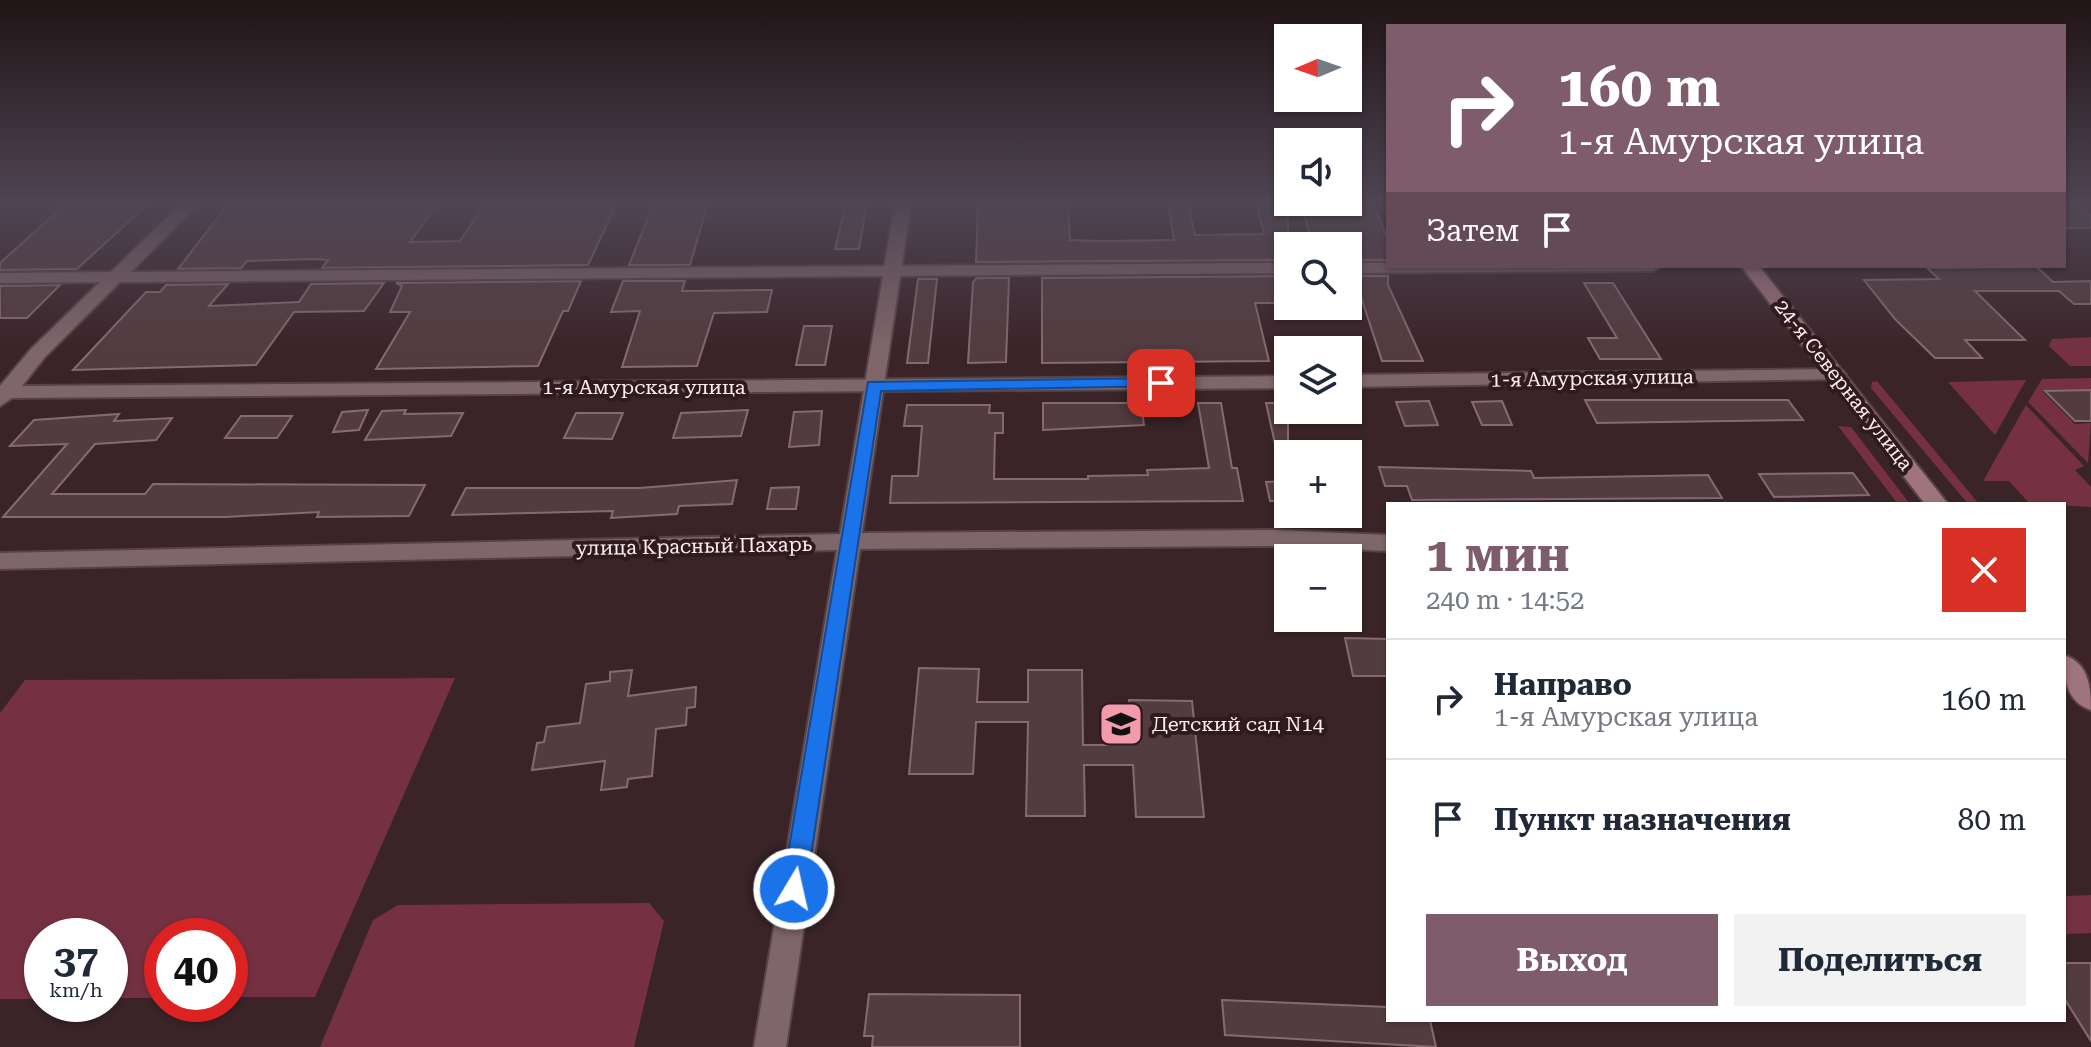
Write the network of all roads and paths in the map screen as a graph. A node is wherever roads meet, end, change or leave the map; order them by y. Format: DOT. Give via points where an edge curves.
graph roads {
  1 [pos="141,252"];
  2 [pos="895,252"];
  3 [pos="1274,268"];
  4 [pos="1362,268"];
  5 [pos="1386,268"];
  6 [pos="1752,268"];
  7 [pos="892,270"];
  8 [pos="116,277"];
  9 [pos="0,278"];
  10 [pos="1836,375"];
  11 [pos="1362,381"];
  12 [pos="1274,382"];
  13 [pos="874,386"];
  14 [pos="2,395"];
  15 [pos="1935,502"];
  16 [pos="849,543"];
  17 [pos="1386,543"];
  18 [pos="0,561"];
  19 [pos="2066,668"];
  20 [pos="2091,700"];
  21 [pos="770,1047"];
  1 -- 8 [label="street"];
  2 -- 7 [label="street"];
  3 -- 7 [label="street"];
  4 -- 5 [label="street"];
  6 -- 10 [label="main road, 24-я Северная улица"];
  7 -- 8 [label="street"];
  7 -- 13 [label="street"];
  8 -- 9 [label="street"];
  8 -- 14 [label="street"];
  10 -- 11 [label="street, 1-я Амурская улица"];
  10 -- 15 [label="main road, 24-я Северная улица"];
  12 -- 13 [label="street, 1-я Амурская улица"];
  13 -- 14 [label="street, 1-я Амурская улица"];
  13 -- 16 [label="street"];
  16 -- 17 [label="street, улица Красный Пахарь" via="1024,538"];
  16 -- 18 [label="street, улица Красный Пахарь"];
  16 -- 21 [label="street"];
  19 -- 20 [label="main road"];
}
